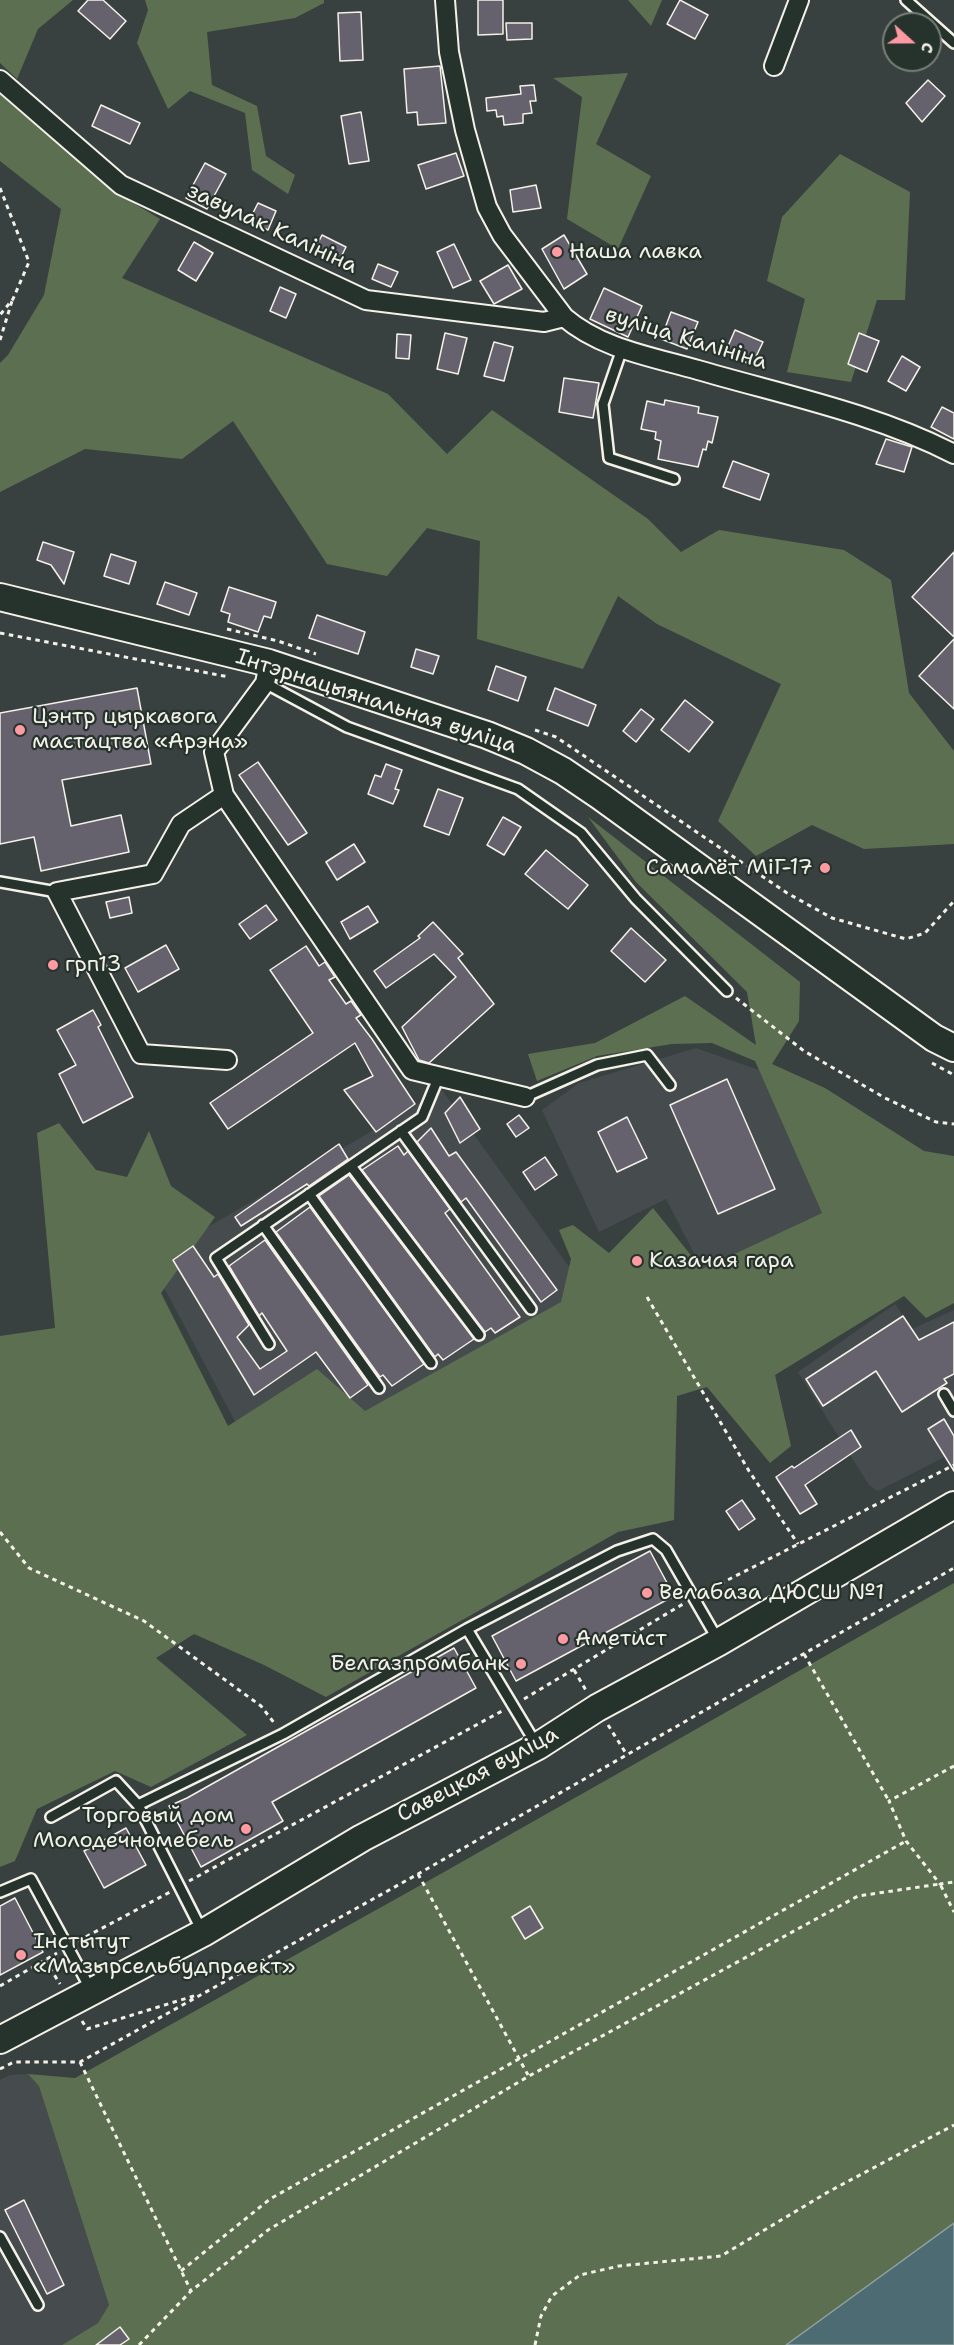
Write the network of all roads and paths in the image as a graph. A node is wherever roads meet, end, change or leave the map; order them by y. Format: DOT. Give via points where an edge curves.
graph roads {
  1 [pos="445,0"];
  2 [pos="799,0"];
  3 [pos="906,0"];
  4 [pos="954,43"];
  5 [pos="774,66"];
  6 [pos="0,80"];
  7 [pos="0,188"];
  8 [pos="13,299"];
  9 [pos="0,315"];
  10 [pos="564,317"];
  11 [pos="0,340"];
  12 [pos="622,349"];
  13 [pos="954,454"];
  14 [pos="674,479"];
  15 [pos="0,597"];
  16 [pos="0,633"];
  17 [pos="267,673"];
  18 [pos="231,677"];
  19 [pos="224,795"];
  20 [pos="0,882"];
  21 [pos="57,892"];
  22 [pos="787,893"];
  23 [pos="954,901"];
  24 [pos="727,991"];
  25 [pos="954,1048"];
  26 [pos="227,1060"];
  27 [pos="929,1060"];
  28 [pos="954,1075"];
  29 [pos="439,1076"];
  30 [pos="670,1085"];
  31 [pos="525,1097"];
  32 [pos="954,1124"];
  33 [pos="401,1131"];
  34 [pos="351,1166"];
  35 [pos="309,1194"];
  36 [pos="263,1225"];
  37 [pos="647,1297"];
  38 [pos="531,1309"];
  39 [pos="479,1335"];
  40 [pos="269,1344"];
  41 [pos="431,1363"];
  42 [pos="379,1388"];
  43 [pos="944,1394"];
  44 [pos="954,1411"];
  45 [pos="954,1465"];
  46 [pos="954,1505"];
  47 [pos="0,1532"];
  48 [pos="798,1544"];
  49 [pos="954,1568"];
  50 [pos="694,1597"];
  51 [pos="467,1629"];
  52 [pos="719,1642"];
  53 [pos="804,1654"];
  54 [pos="513,1705"];
  55 [pos="283,1734"];
  56 [pos="538,1746"];
  57 [pos="954,1766"];
  58 [pos="889,1801"];
  59 [pos="138,1805"];
  60 [pos="51,1817"];
  61 [pos="906,1841"];
  62 [pos="418,1874"];
  63 [pos="954,1882"];
  64 [pos="940,1884"];
  65 [pos="180,1887"];
  66 [pos="0,1892"];
  67 [pos="954,1912"];
  68 [pos="203,1933"];
  69 [pos="68,1947"];
  70 [pos="0,1986"];
  71 [pos="92,1992"];
  72 [pos="0,2040"];
  73 [pos="519,2058"];
  74 [pos="80,2062"];
  75 [pos="0,2069"];
  76 [pos="529,2076"];
  77 [pos="954,2125"];
  78 [pos="0,2237"];
  79 [pos="181,2271"];
  80 [pos="191,2291"];
  81 [pos="38,2306"];
  82 [pos="139,2345"];
  83 [pos="535,2345"];
  1 -- 10 [label="street, вуліца Калініна" via="449,52 465,130 487,207 502,235"];
  2 -- 5 [label="street"];
  3 -- 4 [label="lane"];
  6 -- 10 [label="street, завулак Калініна" via="121,185 366,300 543,322"];
  7 -- 8 [label="path" via="29,262"];
  8 -- 9 [label="path"];
  8 -- 11 [label="path"];
  10 -- 12 [label="street, вуліца Калініна"];
  12 -- 13 [label="street, вуліца Калініна" via="895,426"];
  12 -- 14 [label="lane" via="603,404 609,459"];
  15 -- 17 [label="street, Інтэрнацыянальная вуліца"];
  16 -- 18 [label="path"];
  17 -- 19 [label="street" via="214,752"];
  17 -- 24 [label="lane" via="347,726 518,789 581,833 636,899"];
  17 -- 25 [label="street, Інтэрнацыянальная вуліца" via="487,735 563,771 934,1038"];
  19 -- 21 [label="street" via="181,824 153,873"];
  19 -- 29 [label="street" via="412,1070"];
  20 -- 21 [label="lane"];
  21 -- 26 [label="street" via="141,1054"];
  22 -- 23 [label="path" via="832,918 906,939 925,933"];
  24 -- 32 [label="path" via="804,1051 885,1098 936,1122"];
  27 -- 28 [label="path"];
  29 -- 31 [label="street"];
  29 -- 33 [label="lane" via="422,1117"];
  30 -- 31 [label="lane" via="647,1054 597,1065"];
  33 -- 34 [label="lane"];
  33 -- 38 [label="lane"];
  34 -- 35 [label="lane"];
  34 -- 39 [label="lane"];
  35 -- 36 [label="lane"];
  35 -- 41 [label="lane"];
  36 -- 40 [label="lane" via="216,1258"];
  36 -- 42 [label="lane"];
  37 -- 48 [label="path" via="749,1471"];
  43 -- 44 [label="lane"];
  45 -- 48 [label="path"];
  46 -- 52 [label="street, Савецкая вуліца"];
  47 -- 55 [label="path" via="29,1568 144,1621 261,1706"];
  48 -- 50 [label="path"];
  49 -- 53 [label="path"];
  50 -- 51 [label="lane" via="666,1550 653,1539 617,1551"];
  50 -- 52 [label="lane"];
  50 -- 54 [label="path"];
  51 -- 54 [label="lane"];
  51 -- 55 [label="lane"];
  52 -- 56 [label="street, Савецкая вуліца" via="597,1708"];
  53 -- 58 [label="path"];
  53 -- 62 [label="path"];
  54 -- 56 [label="lane"];
  54 -- 65 [label="path"];
  55 -- 59 [label="lane"];
  56 -- 68 [label="street, Савецкая вуліца" via="362,1838"];
  57 -- 58 [label="path"];
  58 -- 61 [label="path"];
  59 -- 60 [label="lane" via="116,1781"];
  59 -- 65 [label="lane"];
  61 -- 64 [label="path"];
  61 -- 73 [label="path"];
  62 -- 73 [label="path"];
  62 -- 74 [label="path"];
  63 -- 64 [label="path"];
  64 -- 67 [label="path"];
  64 -- 76 [label="path" via="858,1896"];
  65 -- 68 [label="lane"];
  65 -- 69 [label="path"];
  66 -- 69 [label="lane" via="31,1879"];
  68 -- 71 [label="street, Савецкая вуліца"];
  69 -- 70 [label="path"];
  69 -- 71 [label="lane"];
  71 -- 72 [label="street, Савецкая вуліца"];
  73 -- 76 [label="path"];
  73 -- 79 [label="path" via="270,2199"];
  74 -- 75 [label="path" via="14,2062"];
  74 -- 79 [label="path"];
  76 -- 80 [label="path" via="268,2230"];
  77 -- 83 [label="path" via="828,2192 721,2256 619,2266 580,2275 552,2296 541,2316"];
  78 -- 81 [label="lane"];
  79 -- 80 [label="path"];
  80 -- 82 [label="path"];
}
